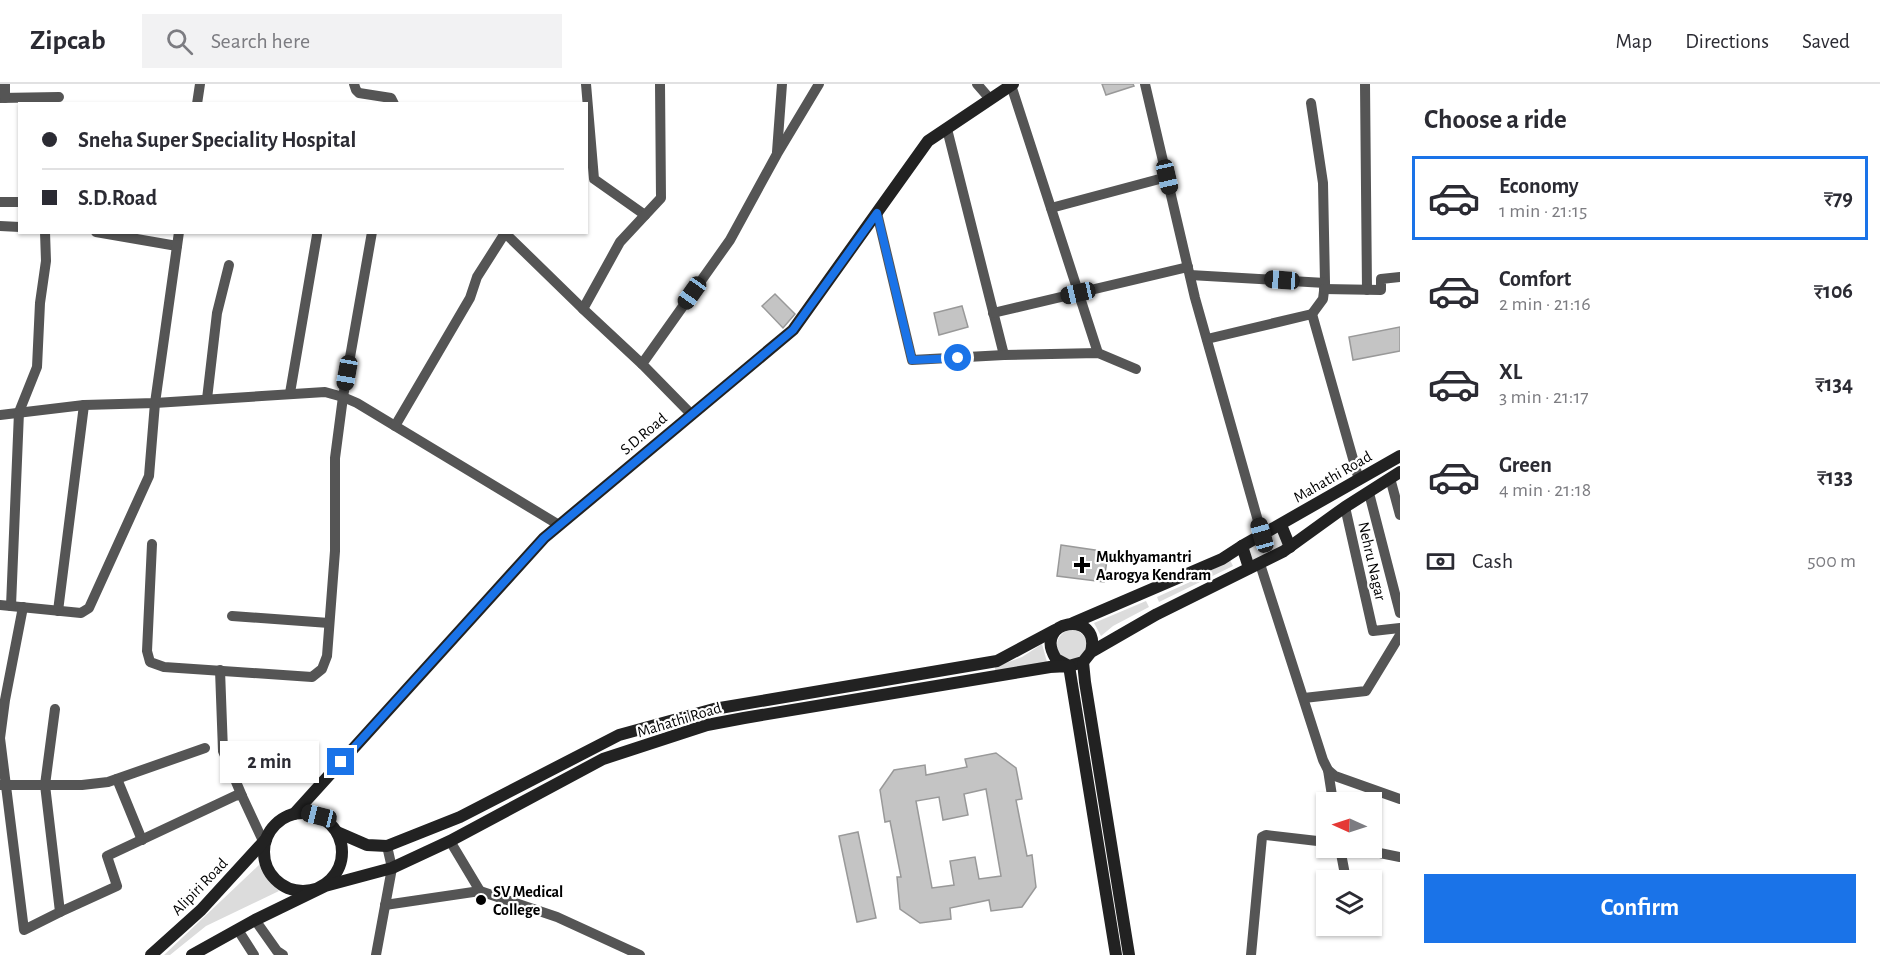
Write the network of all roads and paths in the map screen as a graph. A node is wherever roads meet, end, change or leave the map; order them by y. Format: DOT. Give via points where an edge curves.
graph roads {
  1 [pos="5,84"];
  2 [pos="60,84"];
  3 [pos="200,84"];
  4 [pos="354,84"];
  5 [pos="586,84"];
  6 [pos="660,84"];
  7 [pos="782,84"];
  8 [pos="819,84"];
  9 [pos="977,84"];
  10 [pos="1012,84"];
  11 [pos="1145,84"];
  12 [pos="1365,84"];
  13 [pos="2,98"];
  14 [pos="990,99"];
  15 [pos="59,100"];
  16 [pos="197,102"];
  17 [pos="393,102"];
  18 [pos="588,102"];
  19 [pos="1311,103"];
  20 [pos="588,108"];
  21 [pos="947,129"];
  22 [pos="777,154"];
  23 [pos="1167,177"];
  24 [pos="0,202"];
  25 [pos="18,202"];
  26 [pos="1051,208"];
  27 [pos="877,213"];
  28 [pos="645,215"];
  29 [pos="0,226"];
  30 [pos="18,227"];
  31 [pos="45,234"];
  32 [pos="108,234"];
  33 [pos="179,234"];
  34 [pos="372,234"];
  35 [pos="504,234"];
  36 [pos="506,234"];
  37 [pos="317,235"];
  38 [pos="177,246"];
  39 [pos="229,265"];
  40 [pos="1189,271"];
  41 [pos="1400,277"];
  42 [pos="1324,286"];
  43 [pos="1367,290"];
  44 [pos="1078,293"];
  45 [pos="583,309"];
  46 [pos="993,313"];
  47 [pos="1312,314"];
  48 [pos="1207,339"];
  49 [pos="1098,353"];
  50 [pos="1004,355"];
  51 [pos="642,364"];
  52 [pos="1136,369"];
  53 [pos="290,393"];
  54 [pos="343,396"];
  55 [pos="207,399"];
  56 [pos="155,402"];
  57 [pos="84,405"];
  58 [pos="19,412"];
  59 [pos="0,415"];
  60 [pos="692,415"];
  61 [pos="395,426"];
  62 [pos="1400,456"];
  63 [pos="1395,475"];
  64 [pos="1359,480"];
  65 [pos="1369,493"];
  66 [pos="1345,507"];
  67 [pos="1400,515"];
  68 [pos="560,525"];
  69 [pos="1281,525"];
  70 [pos="1262,535"];
  71 [pos="152,544"];
  72 [pos="1242,546"];
  73 [pos="1290,547"];
  74 [pos="1255,566"];
  75 [pos="1148,592"];
  76 [pos="5,605"];
  77 [pos="23,607"];
  78 [pos="58,611"];
  79 [pos="1400,613"];
  80 [pos="1157,614"];
  81 [pos="232,616"];
  82 [pos="329,623"];
  83 [pos="1073,623"];
  84 [pos="1400,628"];
  85 [pos="1055,630"];
  86 [pos="1400,635"];
  87 [pos="1087,657"];
  88 [pos="1069,666"];
  89 [pos="220,670"];
  90 [pos="1304,698"];
  91 [pos="55,709"];
  92 [pos="714,709"];
  93 [pos="718,723"];
  94 [pos="205,748"];
  95 [pos="1328,770"];
  96 [pos="117,779"];
  97 [pos="4,785"];
  98 [pos="45,785"];
  99 [pos="1331,792"];
  100 [pos="1375,792"];
  101 [pos="1400,792"];
  102 [pos="1382,793"];
  103 [pos="1382,794"];
  104 [pos="242,796"];
  105 [pos="1400,799"];
  106 [pos="294,814"];
  107 [pos="337,832"];
  108 [pos="265,839"];
  109 [pos="142,840"];
  110 [pos="450,841"];
  111 [pos="1316,842"];
  112 [pos="387,846"];
  113 [pos="1382,853"];
  114 [pos="1400,857"];
  115 [pos="392,868"];
  116 [pos="325,886"];
  117 [pos="480,891"];
  118 [pos="385,905"];
  119 [pos="60,912"];
  120 [pos="255,920"];
  121 [pos="238,930"];
  122 [pos="151,955"];
  123 [pos="192,955"];
  124 [pos="254,955"];
  125 [pos="283,955"];
  126 [pos="376,955"];
  127 [pos="640,955"];
  128 [pos="1116,955"];
  129 [pos="1130,955"];
  130 [pos="1251,955"];
  1 -- 13 [label="street"];
  2 -- 15 [label="street"];
  3 -- 16 [label="street"];
  4 -- 17 [label="street" via="359,93 391,98"];
  5 -- 18 [label="street"];
  6 -- 28 [label="street" via="661,198"];
  7 -- 22 [label="street"];
  8 -- 22 [label="street"];
  9 -- 14 [label="street"];
  10 -- 14 [label="street, S.D.Road"];
  10 -- 26 [label="street"];
  11 -- 23 [label="street"];
  12 -- 43 [label="street"];
  13 -- 15 [label="street"];
  14 -- 21 [label="street, S.D.Road"];
  19 -- 42 [label="street" via="1323,183"];
  20 -- 28 [label="street" via="594,179"];
  21 -- 27 [label="street, S.D.Road" via="928,141"];
  21 -- 46 [label="street"];
  22 -- 51 [label="street" via="730,240"];
  23 -- 26 [label="street"];
  23 -- 40 [label="street"];
  24 -- 25 [label="street"];
  26 -- 44 [label="street"];
  27 -- 50 [label="street" via="912,360"];
  27 -- 60 [label="street, S.D.Road" via="793,330"];
  28 -- 45 [label="street" via="620,242"];
  29 -- 30 [label="street"];
  31 -- 58 [label="street" via="37,367"];
  32 -- 38 [label="street"];
  33 -- 38 [label="street"];
  34 -- 54 [label="street"];
  35 -- 61 [label="street"];
  36 -- 45 [label="street"];
  37 -- 53 [label="street"];
  38 -- 56 [label="street"];
  39 -- 55 [label="street" via="218,313"];
  40 -- 42 [label="street"];
  40 -- 44 [label="street"];
  40 -- 48 [label="street"];
  41 -- 43 [label="street" via="1381,279 1381,290"];
  42 -- 43 [label="street"];
  42 -- 47 [label="street" via="1323,299"];
  44 -- 46 [label="street"];
  44 -- 49 [label="street"];
  45 -- 51 [label="street"];
  46 -- 50 [label="street"];
  47 -- 48 [label="street"];
  47 -- 64 [label="street"];
  48 -- 70 [label="street"];
  49 -- 50 [label="street"];
  49 -- 52 [label="street"];
  51 -- 60 [label="street"];
  53 -- 54 [label="street"];
  53 -- 55 [label="street"];
  54 -- 61 [label="street"];
  54 -- 82 [label="street" via="335,458 335,551"];
  55 -- 56 [label="street"];
  56 -- 57 [label="street"];
  56 -- 78 [label="street" via="149,476 88,608 81,614"];
  57 -- 58 [label="street"];
  57 -- 78 [label="street"];
  58 -- 59 [label="street"];
  58 -- 76 [label="street"];
  60 -- 68 [label="street, S.D.Road"];
  61 -- 68 [label="street"];
  62 -- 64 [label="street, Mahathi Road"];
  63 -- 65 [label="street, Mahathi Road"];
  63 -- 67 [label="street"];
  64 -- 69 [label="street, Mahathi Road"];
  65 -- 66 [label="street, Mahathi Road"];
  65 -- 79 [label="street, Nehru Nagar"];
  66 -- 73 [label="street, Mahathi Road"];
  66 -- 84 [label="street, Nehru Nagar" via="1373,631"];
  68 -- 106 [label="street, S.D.Road"];
  69 -- 70 [label="street, Mahathi Road"];
  69 -- 73 [label="street"];
  70 -- 72 [label="street, Mahathi Road"];
  71 -- 89 [label="street" via="147,651 150,662 164,667"];
  72 -- 74 [label="street"];
  72 -- 75 [label="street, Mahathi Road"];
  73 -- 74 [label="street, Mahathi Road"];
  74 -- 80 [label="street, Mahathi Road"];
  74 -- 90 [label="street"];
  75 -- 80 [label="street"];
  75 -- 83 [label="street, Mahathi Road"];
  76 -- 77 [label="street"];
  77 -- 78 [label="street"];
  77 -- 97 [label="street" via="0,738"];
  80 -- 87 [label="street, Mahathi Road"];
  81 -- 82 [label="street"];
  82 -- 89 [label="street" via="327,656 322,669 312,677"];
  83 -- 85 [label="street, Mahathi Road"];
  83 -- 87 [label="street" via="1089,633 1092,646"];
  85 -- 88 [label="street" via="1051,652"];
  85 -- 92 [label="street, Mahathi Road" via="997,661"];
  86 -- 90 [label="street" via="1366,691"];
  87 -- 88 [label="street, Mahathi Road"];
  87 -- 129 [label="street" via="1085,682"];
  88 -- 93 [label="street, Mahathi Road"];
  88 -- 128 [label="street"];
  89 -- 104 [label="street" via="224,752"];
  90 -- 95 [label="street"];
  91 -- 98 [label="street"];
  92 -- 93 [label="street"];
  92 -- 112 [label="street, Mahathi Road" via="619,735 460,818"];
  93 -- 110 [label="street, Mahathi Road" via="603,759"];
  94 -- 96 [label="street"];
  95 -- 99 [label="street"];
  95 -- 100 [label="street"];
  96 -- 98 [label="street" via="82,785"];
  96 -- 109 [label="street"];
  97 -- 98 [label="street"];
  97 -- 119 [label="street" via="24,930"];
  98 -- 119 [label="street"];
  101 -- 102 [label="street"];
  103 -- 105 [label="street"];
  104 -- 108 [label="street"];
  104 -- 109 [label="street"];
  106 -- 107 [label="street" via="319,816"];
  106 -- 108 [label="street" via="278,823"];
  107 -- 112 [label="street" via="367,845"];
  107 -- 116 [label="street" via="343,856 340,868"];
  108 -- 116 [label="street" via="265,861 278,882 300,892"];
  108 -- 122 [label="street, Alipiri Road" via="201,910"];
  109 -- 119 [label="street" via="107,856 117,886"];
  110 -- 115 [label="street, Mahathi Road"];
  110 -- 117 [label="street"];
  111 -- 130 [label="street" via="1262,837"];
  112 -- 115 [label="street"];
  113 -- 114 [label="street"];
  115 -- 116 [label="street, Mahathi Road"];
  115 -- 118 [label="street"];
  116 -- 120 [label="street"];
  117 -- 118 [label="street"];
  117 -- 127 [label="street" via="557,917"];
  118 -- 126 [label="street"];
  120 -- 121 [label="street"];
  120 -- 125 [label="street"];
  121 -- 123 [label="street"];
  121 -- 124 [label="street"];
}
